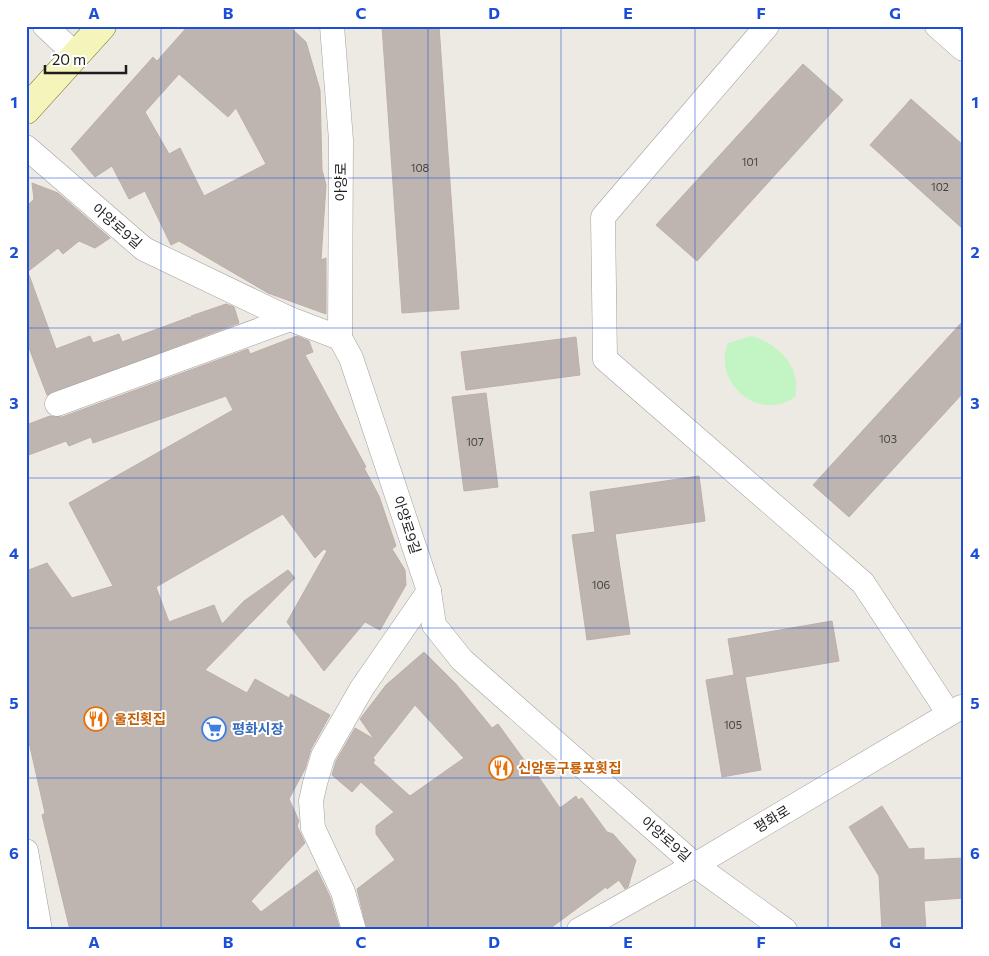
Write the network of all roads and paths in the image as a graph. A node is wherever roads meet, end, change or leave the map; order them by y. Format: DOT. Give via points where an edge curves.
graph roads {
  1 [pos="45,26"];
  2 [pos="102,26"];
  3 [pos="332,26"];
  4 [pos="767,26"];
  5 [pos="937,26"];
  6 [pos="963,49"];
  7 [pos="76,55"];
  8 [pos="26,110"];
  9 [pos="26,147"];
  10 [pos="290,319"];
  11 [pos="340,338"];
  12 [pos="57,404"];
  13 [pos="429,591"];
  14 [pos="956,710"];
  15 [pos="26,851"];
  16 [pos="695,865"];
  17 [pos="40,930"];
  18 [pos="354,930"];
  19 [pos="579,930"];
  20 [pos="785,930"];
  1 -- 7 [label="street"];
  2 -- 7 [label="main road"];
  3 -- 11 [label="street, 아양로" via="341,140"];
  4 -- 14 [label="street" via="603,217 605,359 863,582"];
  5 -- 6 [label="street"];
  7 -- 8 [label="main road"];
  9 -- 10 [label="street, 아양로9길" via="144,249"];
  10 -- 11 [label="street, 아양로9길"];
  10 -- 12 [label="street"];
  11 -- 13 [label="street, 아양로9길" via="351,358"];
  13 -- 16 [label="street, 아양로9길" via="434,625 462,660"];
  13 -- 18 [label="street" via="362,688 324,756 315,782 311,801 313,828 343,892"];
  14 -- 16 [label="street, 평화로"];
  15 -- 17 [label="street"];
  16 -- 19 [label="street, 평화로"];
  16 -- 20 [label="street, 아양로9길"];
}
